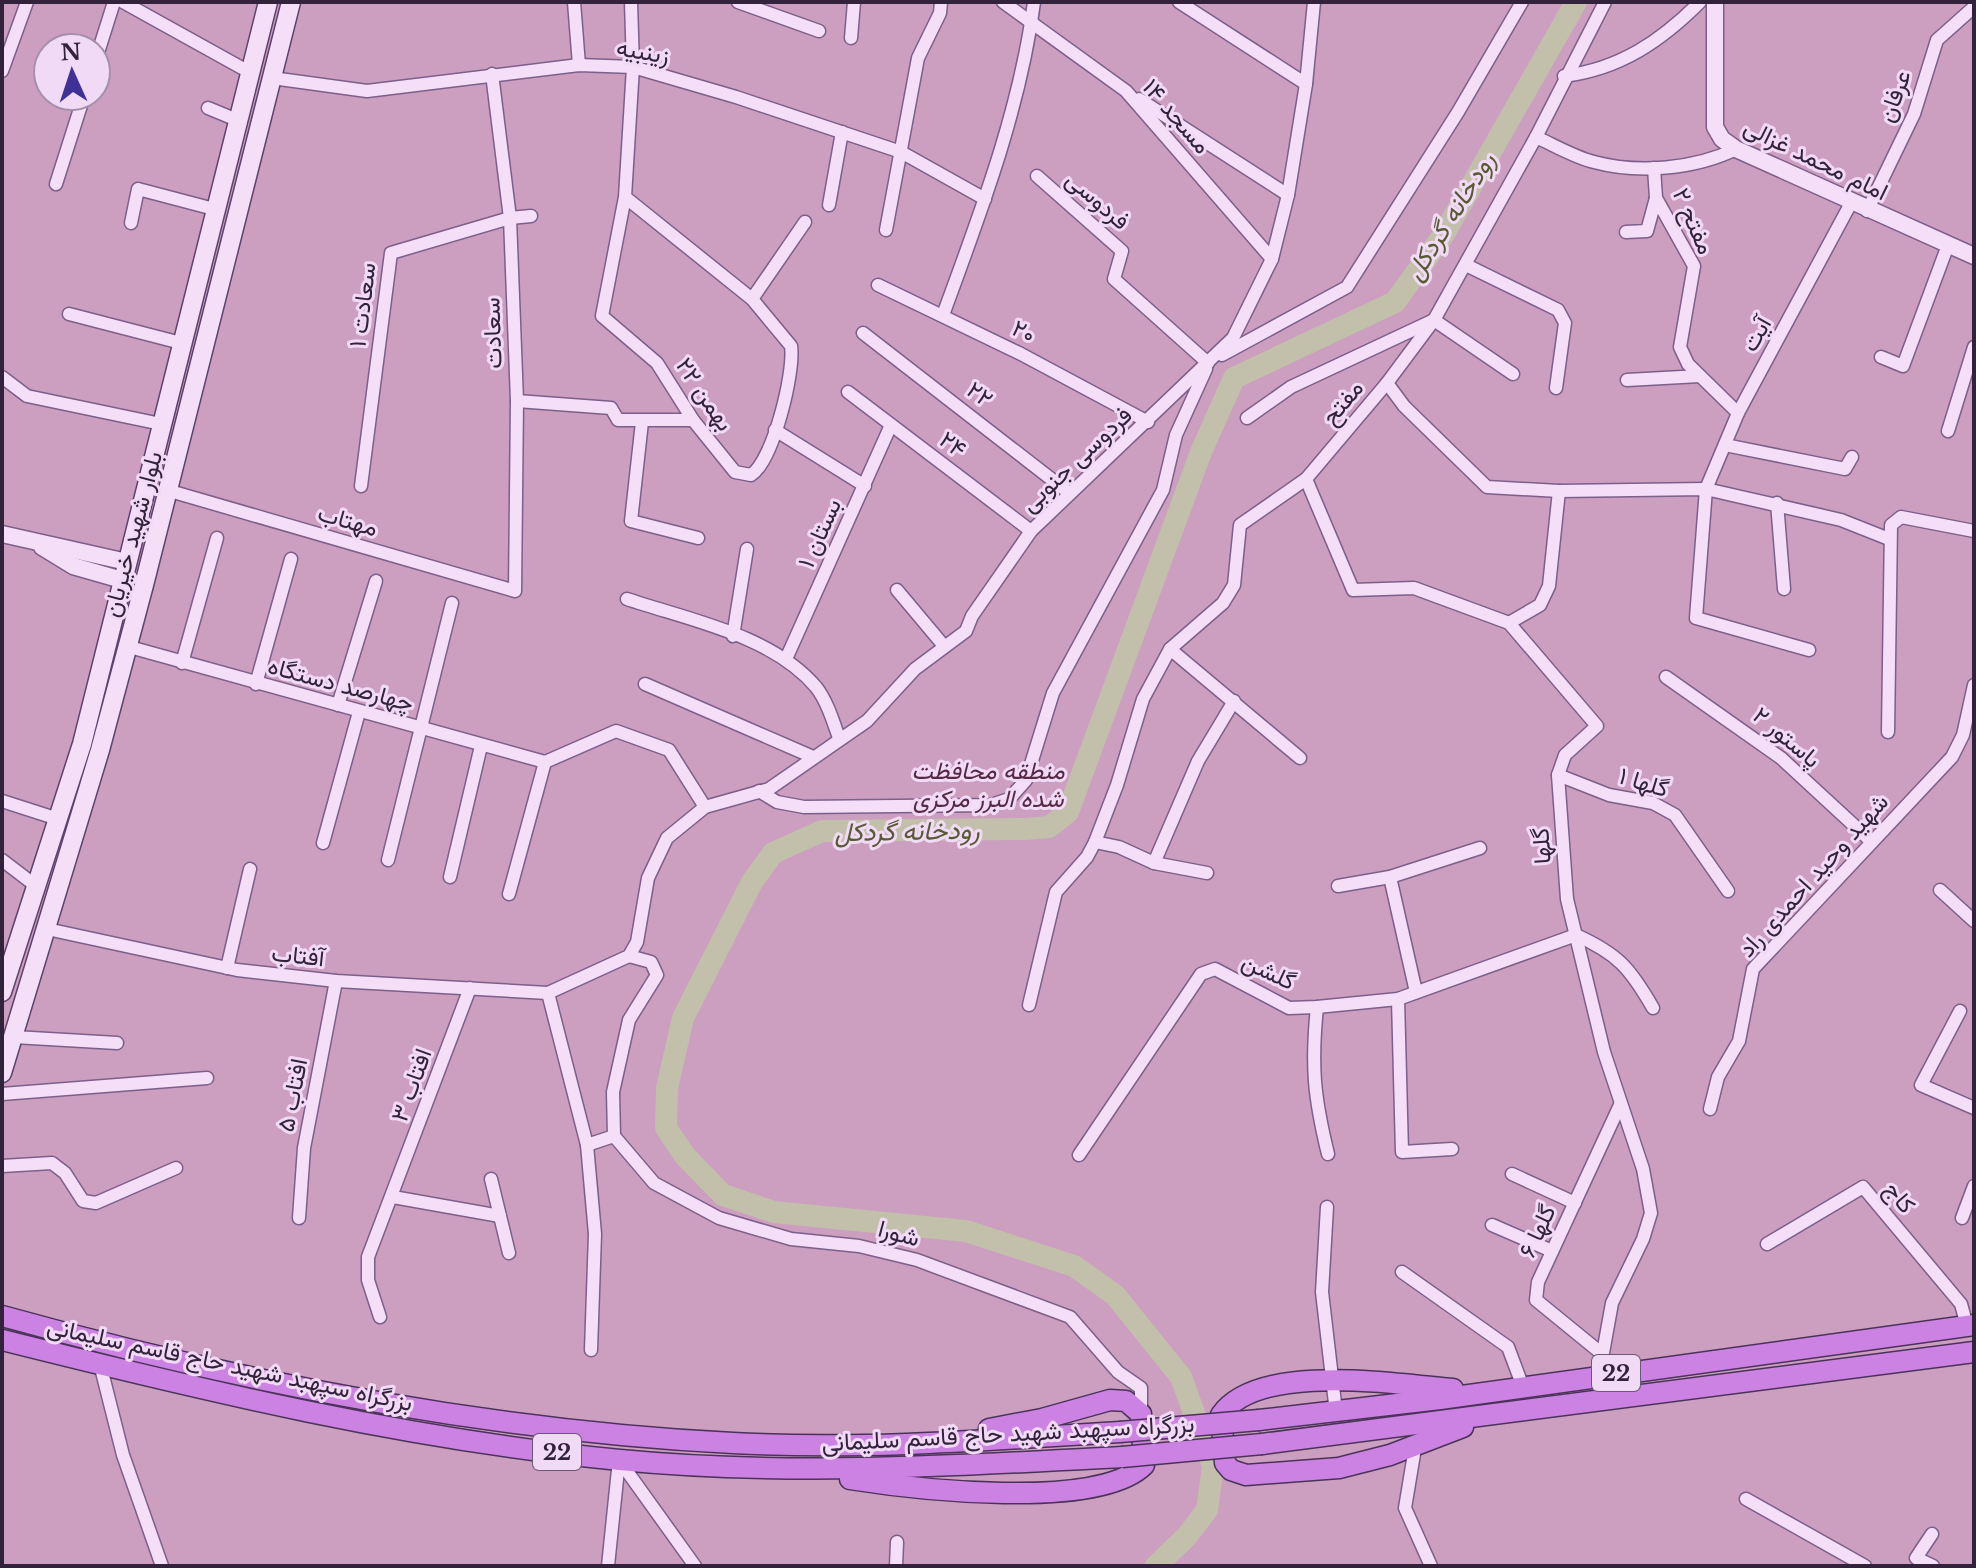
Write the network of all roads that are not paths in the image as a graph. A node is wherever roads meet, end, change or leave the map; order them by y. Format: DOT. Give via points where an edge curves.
graph roads {
  1 [pos="27,2"];
  2 [pos="114,2"];
  3 [pos="123,2"];
  4 [pos="268,2"];
  5 [pos="291,2"];
  6 [pos="574,2"];
  7 [pos="631,2"];
  8 [pos="738,2"];
  9 [pos="854,2"];
  10 [pos="941,2"];
  11 [pos="1003,2"];
  12 [pos="1034,2"];
  13 [pos="1179,2"];
  14 [pos="1314,2"];
  15 [pos="1522,2"];
  16 [pos="1605,2"];
  17 [pos="1700,2"];
  18 [pos="1715,2"];
  19 [pos="1974,7"];
  20 [pos="1031,20"];
  21 [pos="819,31"];
  22 [pos="105,32"];
  23 [pos="851,38"];
  24 [pos="579,65"];
  25 [pos="633,67"];
  26 [pos="2,71"];
  27 [pos="251,73"];
  28 [pos="492,74"];
  29 [pos="1564,76"];
  30 [pos="272,78"];
  31 [pos="1306,84"];
  32 [pos="1126,91"];
  33 [pos="208,108"];
  34 [pos="79,112"];
  35 [pos="237,120"];
  36 [pos="842,132"];
  37 [pos="1536,137"];
  38 [pos="1736,149"];
  39 [pos="901,152"];
  40 [pos="1654,168"];
  41 [pos="1037,176"];
  42 [pos="56,184"];
  43 [pos="1288,195"];
  44 [pos="625,197"];
  45 [pos="1656,198"];
  46 [pos="985,199"];
  47 [pos="1851,203"];
  48 [pos="829,205"];
  49 [pos="214,209"];
  50 [pos="1867,211"];
  51 [pos="531,216"];
  52 [pos="510,218"];
  53 [pos="805,222"];
  54 [pos="131,223"];
  55 [pos="886,230"];
  56 [pos="1626,232"];
  57 [pos="1948,245"];
  58 [pos="1974,256"];
  59 [pos="1272,259"];
  60 [pos="1466,265"];
  61 [pos="878,285"];
  62 [pos="752,299"];
  63 [pos="69,314"];
  64 [pos="943,315"];
  65 [pos="1434,320"];
  66 [pos="863,333"];
  67 [pos="181,343"];
  68 [pos="1974,347"];
  69 [pos="1881,357"];
  70 [pos="1208,363"];
  71 [pos="1513,374"];
  72 [pos="1700,376"];
  73 [pos="2,377"];
  74 [pos="1627,380"];
  75 [pos="1387,383"];
  76 [pos="1556,388"];
  77 [pos="848,392"];
  78 [pos="517,401"];
  79 [pos="1738,413"];
  80 [pos="1247,418"];
  81 [pos="693,420"];
  82 [pos="642,422"];
  83 [pos="1148,422"];
  84 [pos="161,424"];
  85 [pos="891,425"];
  86 [pos="775,430"];
  87 [pos="1948,431"];
  88 [pos="1725,445"];
  89 [pos="1852,457"];
  90 [pos="1306,479"];
  91 [pos="361,486"];
  92 [pos="865,486"];
  93 [pos="1706,489"];
  94 [pos="170,491"];
  95 [pos="1559,491"];
  96 [pos="1068,492"];
  97 [pos="1777,503"];
  98 [pos="1031,531"];
  99 [pos="1974,531"];
  100 [pos="2,534"];
  101 [pos="217,538"];
  102 [pos="698,538"];
  103 [pos="1889,539"];
  104 [pos="747,549"];
  105 [pos="291,559"];
  106 [pos="149,566"];
  107 [pos="125,571"];
  108 [pos="376,581"];
  109 [pos="144,585"];
  110 [pos="1784,589"];
  111 [pos="897,590"];
  112 [pos="515,591"];
  113 [pos="627,599"];
  114 [pos="452,603"];
  115 [pos="1509,623"];
  116 [pos="733,636"];
  117 [pos="126,646"];
  118 [pos="944,646"];
  119 [pos="1170,649"];
  120 [pos="1809,650"];
  121 [pos="786,659"];
  122 [pos="182,663"];
  123 [pos="1666,677"];
  124 [pos="256,684"];
  125 [pos="645,684"];
  126 [pos="1974,685"];
  127 [pos="1234,701"];
  128 [pos="338,705"];
  129 [pos="359,712"];
  130 [pos="419,728"];
  131 [pos="1888,732"];
  132 [pos="1963,735"];
  133 [pos="839,738"];
  134 [pos="1974,745"];
  135 [pos="481,746"];
  136 [pos="813,757"];
  137 [pos="1300,758"];
  138 [pos="545,762"];
  139 [pos="1558,775"];
  140 [pos="759,791"];
  141 [pos="2,801"];
  142 [pos="705,807"];
  143 [pos="58,819"];
  144 [pos="1095,842"];
  145 [pos="1872,842"];
  146 [pos="323,843"];
  147 [pos="1480,848"];
  148 [pos="2,860"];
  149 [pos="388,860"];
  150 [pos="1154,863"];
  151 [pos="250,869"];
  152 [pos="1207,873"];
  153 [pos="450,877"];
  154 [pos="1390,877"];
  155 [pos="36,886"];
  156 [pos="1338,886"];
  157 [pos="1940,890"];
  158 [pos="1728,891"];
  159 [pos="509,894"];
  160 [pos="1974,921"];
  161 [pos="47,929"];
  162 [pos="1576,935"];
  163 [pos="629,956"];
  164 [pos="227,968"];
  165 [pos="336,981"];
  166 [pos="470,988"];
  167 [pos="2,992"];
  168 [pos="1416,992"];
  169 [pos="548,993"];
  170 [pos="1398,999"];
  171 [pos="1029,1005"];
  172 [pos="1317,1007"];
  173 [pos="1653,1008"];
  174 [pos="1960,1011"];
  175 [pos="14,1037"];
  176 [pos="117,1043"];
  177 [pos="2,1073"];
  178 [pos="207,1078"];
  179 [pos="2,1094"];
  180 [pos="1620,1105"];
  181 [pos="1974,1108"];
  182 [pos="1710,1109"];
  183 [pos="614,1136"];
  184 [pos="587,1145"];
  185 [pos="1452,1149"];
  186 [pos="1328,1154"];
  187 [pos="1079,1155"];
  188 [pos="2,1166"];
  189 [pos="176,1168"];
  190 [pos="1512,1174"];
  191 [pos="491,1179"];
  192 [pos="1974,1186"];
  193 [pos="393,1197"];
  194 [pos="1575,1203"];
  195 [pos="1327,1207"];
  196 [pos="500,1216"];
  197 [pos="299,1218"];
  198 [pos="1962,1218"];
  199 [pos="1492,1225"];
  200 [pos="1767,1244"];
  201 [pos="1552,1251"];
  202 [pos="509,1253"];
  203 [pos="1402,1272"];
  204 [pos="7,1316"];
  205 [pos="380,1317"];
  206 [pos="1970,1325"];
  207 [pos="2,1340"];
  208 [pos="591,1350"];
  209 [pos="1974,1352"];
  210 [pos="1601,1353"];
  211 [pos="100,1364"];
  212 [pos="1118,1372"];
  213 [pos="1599,1375"];
  214 [pos="1333,1381"];
  215 [pos="1523,1387"];
  216 [pos="1488,1392"];
  217 [pos="1110,1400"];
  218 [pos="1336,1412"];
  219 [pos="1141,1414"];
  220 [pos="1495,1415"];
  221 [pos="1421,1424"];
  222 [pos="1416,1444"];
  223 [pos="908,1445"];
  224 [pos="619,1460"];
  225 [pos="787,1469"];
  226 [pos="1746,1499"];
  227 [pos="1932,1534"];
  228 [pos="897,1542"];
  229 [pos="162,1566"];
  230 [pos="608,1566"];
  231 [pos="695,1566"];
  232 [pos="896,1566"];
  233 [pos="1431,1566"];
  234 [pos="1865,1566"];
  235 [pos="1933,1566"];
  1 -- 26 [label="street"];
  2 -- 22 [label="street"];
  3 -- 27 [label="street"];
  4 -- 27 [label="main road, بلوار شهید خیریان"];
  5 -- 30 [label="main road, بلوار شهید خیریان"];
  6 -- 24 [label="street"];
  7 -- 25 [label="street, ۲۲ بهمن"];
  8 -- 21 [label="street"];
  9 -- 23 [label="street"];
  10 -- 39 [label="street" via="918,58"];
  11 -- 20 [label="street, مسجد ۱۴"];
  12 -- 20 [label="street"];
  13 -- 31 [label="street"];
  14 -- 31 [label="street, فردوسی جنوبی"];
  15 -- 70 [label="street" via="1347,287"];
  16 -- 29 [label="street, مفتح"];
  17 -- 29 [label="street" via="1649,47 1593,73"];
  18 -- 38 [label="street, امام محمد غزالی" via="1715,127"];
  19 -- 50 [label="street, عرفان" via="1937,40 1914,114"];
  20 -- 32 [label="street, مسجد ۱۴"];
  20 -- 46 [label="street"];
  24 -- 25 [label="street, زینبیه"];
  24 -- 28 [label="street, زینبیه"];
  25 -- 36 [label="street, زینبیه"];
  25 -- 44 [label="street, ۲۲ بهمن"];
  27 -- 30 [label="main road"];
  27 -- 35 [label="main road, بلوار شهید خیریان"];
  28 -- 30 [label="street, زینبیه" via="367,91"];
  28 -- 52 [label="street, سعادت"];
  29 -- 37 [label="street, مفتح"];
  30 -- 94 [label="main road, بلوار شهید خیریان"];
  31 -- 43 [label="street, فردوسی جنوبی"];
  32 -- 43 [label="street"];
  32 -- 59 [label="street, مسجد ۱۴"];
  33 -- 35 [label="street"];
  34 -- 42 [label="street"];
  35 -- 49 [label="main road, بلوار شهید خیریان"];
  36 -- 39 [label="street, زینبیه"];
  36 -- 48 [label="street"];
  37 -- 40 [label="street" via="1594,162"];
  37 -- 60 [label="street, مفتح"];
  38 -- 40 [label="street" via="1713,160"];
  38 -- 47 [label="street, امام محمد غزالی"];
  39 -- 46 [label="street, زینبیه"];
  39 -- 55 [label="street"];
  40 -- 45 [label="street, مفتح ۲"];
  41 -- 70 [label="street, فردوسی" via="1122,251 1114,279"];
  43 -- 59 [label="street, فردوسی جنوبی"];
  44 -- 62 [label="street, ۲۲ بهمن"];
  44 -- 81 [label="street, ۲۲ بهمن" via="602,316 657,363"];
  45 -- 56 [label="street" via="1647,231"];
  45 -- 72 [label="street, مفتح ۲" via="1694,266 1680,347"];
  46 -- 64 [label="street"];
  47 -- 50 [label="street, امام محمد غزالی"];
  47 -- 79 [label="street, آیت"];
  49 -- 54 [label="street" via="138,189"];
  49 -- 67 [label="main road, بلوار شهید خیریان"];
  50 -- 57 [label="street, امام محمد غزالی"];
  51 -- 52 [label="street"];
  52 -- 78 [label="street, سعادت"];
  52 -- 91 [label="street, سعادت ۱" via="391,253"];
  53 -- 62 [label="street"];
  57 -- 58 [label="street, امام محمد غزالی"];
  57 -- 69 [label="street" via="1903,366"];
  59 -- 70 [label="street, فردوسی جنوبی" via="1233,338"];
  60 -- 65 [label="street, مفتح"];
  60 -- 76 [label="street" via="1558,310 1565,323"];
  61 -- 64 [label="street, ۲۰"];
  62 -- 86 [label="street, ۲۲ بهمن" via="791,346 791,368"];
  63 -- 67 [label="street"];
  64 -- 83 [label="street, ۲۰"];
  65 -- 71 [label="street"];
  65 -- 75 [label="street, مفتح"];
  65 -- 80 [label="street" via="1303,381"];
  66 -- 96 [label="street, ۲۲"];
  67 -- 84 [label="main road, بلوار شهید خیریان"];
  68 -- 87 [label="street"];
  70 -- 83 [label="street, فردوسی جنوبی"];
  70 -- 140 [label="street" via="1176,435 1163,490 1053,693 1026,780 1017,792 991,805 804,807 777,802"];
  72 -- 74 [label="street"];
  72 -- 79 [label="street, مفتح ۲"];
  73 -- 84 [label="street" via="27,396"];
  75 -- 90 [label="street, مفتح"];
  75 -- 95 [label="street" via="1487,487"];
  77 -- 85 [label="street, ۲۴"];
  78 -- 82 [label="street" via="611,408 618,420"];
  78 -- 112 [label="street, سعادت"];
  79 -- 88 [label="street, آیت"];
  81 -- 82 [label="street"];
  81 -- 86 [label="street, ۲۲ بهمن" via="742,475 757,471"];
  82 -- 102 [label="street" via="631,521"];
  83 -- 96 [label="street, فردوسی جنوبی"];
  84 -- 107 [label="main road, بلوار شهید خیریان"];
  85 -- 92 [label="street, بستان ۱"];
  85 -- 98 [label="street, ۲۴"];
  86 -- 92 [label="street"];
  88 -- 89 [label="street" via="1845,469"];
  88 -- 93 [label="street, آیت"];
  90 -- 115 [label="street" via="1353,590 1414,588"];
  90 -- 119 [label="street, مفتح" via="1240,525 1234,585 1223,603"];
  92 -- 121 [label="street, بستان ۱"];
  93 -- 95 [label="street"];
  93 -- 97 [label="street"];
  93 -- 120 [label="street, آیت" via="1696,618"];
  94 -- 106 [label="main road, بلوار شهید خیریان"];
  94 -- 112 [label="street, مهتاب"];
  95 -- 115 [label="street" via="1549,586 1540,605"];
  96 -- 98 [label="street, فردوسی جنوبی"];
  97 -- 103 [label="street"];
  97 -- 110 [label="street"];
  98 -- 118 [label="street, فردوسی جنوبی" via="966,631"];
  99 -- 103 [label="street" via="1901,517 1891,525"];
  100 -- 107 [label="street" via="38,544 73,566"];
  101 -- 122 [label="street"];
  103 -- 131 [label="street"];
  104 -- 116 [label="street"];
  105 -- 124 [label="street"];
  106 -- 107 [label="main road"];
  106 -- 109 [label="main road, بلوار شهید خیریان"];
  107 -- 109 [label="main road"];
  107 -- 143 [label="main road, بلوار شهید خیریان"];
  108 -- 128 [label="street"];
  109 -- 117 [label="main road, بلوار شهید خیریان"];
  111 -- 118 [label="street"];
  113 -- 116 [label="street"];
  114 -- 130 [label="street"];
  115 -- 139 [label="street" via="1597,726 1565,755"];
  116 -- 121 [label="street"];
  117 -- 122 [label="street, چهارصد دستگاه"];
  117 -- 161 [label="main road, بلوار شهید خیریان"];
  118 -- 133 [label="street, فردوسی جنوبی" via="867,721"];
  119 -- 127 [label="street"];
  119 -- 144 [label="street" via="1143,699"];
  121 -- 133 [label="street" via="817,689"];
  122 -- 124 [label="street, چهارصد دستگاه"];
  123 -- 145 [label="street, پاستور ۲" via="1781,758"];
  124 -- 128 [label="street, چهارصد دستگاه"];
  125 -- 136 [label="street"];
  126 -- 132 [label="street, شهید وحید احمدی راد"];
  127 -- 137 [label="street"];
  127 -- 150 [label="street" via="1198,761"];
  128 -- 129 [label="street, چهارصد دستگاه"];
  129 -- 130 [label="street, چهارصد دستگاه"];
  129 -- 146 [label="street"];
  130 -- 135 [label="street, چهارصد دستگاه"];
  130 -- 149 [label="street"];
  132 -- 134 [label="street"];
  132 -- 145 [label="street, شهید وحید احمدی راد" via="1952,757"];
  133 -- 136 [label="street, فردوسی جنوبی"];
  135 -- 138 [label="street, چهارصد دستگاه"];
  135 -- 153 [label="street"];
  136 -- 140 [label="street, فردوسی جنوبی"];
  138 -- 142 [label="street" via="616,731 669,750"];
  138 -- 159 [label="street"];
  139 -- 158 [label="street, گلها ۱" via="1609,795 1653,803 1675,815"];
  139 -- 162 [label="street, گلها" via="1567,899"];
  140 -- 142 [label="street, فردوسی جنوبی"];
  141 -- 143 [label="street"];
  142 -- 163 [label="street, فردوسی جنوبی" via="667,838 648,878 637,942"];
  143 -- 155 [label="main road, بلوار شهید خیریان"];
  144 -- 150 [label="street"];
  144 -- 171 [label="street" via="1056,892"];
  145 -- 182 [label="street, شهید وحید احمدی راد" via="1753,969 1739,1041 1718,1077"];
  147 -- 154 [label="street"];
  148 -- 155 [label="street"];
  150 -- 152 [label="street"];
  151 -- 164 [label="street"];
  154 -- 156 [label="street"];
  154 -- 168 [label="street"];
  155 -- 167 [label="main road, بلوار شهید خیریان"];
  157 -- 160 [label="street"];
  161 -- 164 [label="street, آفتاب"];
  161 -- 175 [label="main road, بلوار شهید خیریان"];
  162 -- 168 [label="street, گلشن"];
  162 -- 173 [label="street" via="1608,950 1631,969"];
  162 -- 180 [label="street, گلها"];
  163 -- 169 [label="street"];
  163 -- 183 [label="street" via="651,962 657,975 629,1020 613,1092"];
  164 -- 165 [label="street, آفتاب"];
  165 -- 166 [label="street, آفتاب"];
  165 -- 197 [label="street, افتاب ۵" via="304,1148"];
  166 -- 169 [label="street, آفتاب"];
  166 -- 193 [label="street, افتاب ۳"];
  168 -- 170 [label="street, گلشن"];
  169 -- 184 [label="street"];
  170 -- 172 [label="street, گلشن"];
  170 -- 185 [label="street" via="1402,1152"];
  172 -- 186 [label="street" via="1314,1097"];
  172 -- 187 [label="street, گلشن" via="1289,1008 1215,969 1201,974"];
  174 -- 181 [label="street" via="1921,1085"];
  175 -- 176 [label="street"];
  175 -- 177 [label="main road, بلوار شهید خیریان"];
  178 -- 179 [label="street"];
  180 -- 194 [label="street, گلها ۶"];
  180 -- 210 [label="street, گلها" via="1643,1169 1651,1213 1612,1303"];
  183 -- 184 [label="street"];
  183 -- 212 [label="street, شورا" via="654,1183 719,1218 791,1239 859,1246 980,1281 1070,1317"];
  184 -- 208 [label="street" via="595,1234"];
  188 -- 189 [label="street" via="52,1163 83,1201 96,1203"];
  190 -- 194 [label="street"];
  191 -- 196 [label="street"];
  192 -- 198 [label="street"];
  193 -- 196 [label="street"];
  193 -- 205 [label="street, افتاب ۳" via="368,1257 368,1280"];
  194 -- 201 [label="street, گلها ۶"];
  195 -- 214 [label="street" via="1322,1292"];
  196 -- 202 [label="street"];
  199 -- 201 [label="street"];
  200 -- 206 [label="street, کاج" via="1863,1187 1961,1304"];
  201 -- 210 [label="street, گلها ۶" via="1536,1300"];
  203 -- 215 [label="street" via="1508,1347"];
  204 -- 223 [label="highway, بزرگراه سپهبد شهید حاج قاسم سلیمانی / 22" via="341,1395 533,1424 735,1443"];
  206 -- 213 [label="highway, بزرگراه سپهبد شهید حاج قاسم سلیمانی / 22"];
  207 -- 211 [label="highway, بزرگراه سپهبد شهید حاج قاسم سلیمانی / 22"];
  209 -- 220 [label="highway, بزرگراه سپهبد شهید حاج قاسم سلیمانی / 22"];
  210 -- 213 [label="street, گلها"];
  211 -- 224 [label="highway, بزرگراه سپهبد شهید حاج قاسم سلیمانی / 22" via="336,1419"];
  211 -- 229 [label="street" via="123,1455"];
  212 -- 217 [label="street" via="1120,1386"];
  212 -- 219 [label="street, شورا" via="1141,1388"];
  213 -- 215 [label="highway, بزرگراه سپهبد شهید حاج قاسم سلیمانی / 22"];
  214 -- 216 [label="highway"];
  214 -- 218 [label="street"];
  214 -- 222 [label="highway" via="1268,1387 1228,1405 1221,1415 1225,1463 1246,1475 1339,1468"];
  215 -- 216 [label="highway, بزرگراه سپهبد شهید حاج قاسم سلیمانی / 22"];
  216 -- 218 [label="highway, بزرگراه سپهبد شهید حاج قاسم سلیمانی / 22"];
  217 -- 219 [label="highway" via="1126,1401"];
  217 -- 223 [label="highway"];
  218 -- 223 [label="highway, بزرگراه سپهبد شهید حاج قاسم سلیمانی / 22, bridge"];
  219 -- 225 [label="highway" via="1144,1465 1105,1485 1062,1491 966,1491"];
  220 -- 221 [label="highway, بزرگراه سپهبد شهید حاج قاسم سلیمانی / 22"];
  220 -- 222 [label="highway"];
  221 -- 222 [label="street"];
  221 -- 225 [label="highway, بزرگراه سپهبد شهید حاج قاسم سلیمانی / 22, bridge" via="1122,1457 908,1469"];
  222 -- 233 [label="street" via="1405,1508"];
  224 -- 225 [label="highway, بزرگراه سپهبد شهید حاج قاسم سلیمانی / 22"];
  224 -- 230 [label="street"];
  224 -- 231 [label="street"];
  226 -- 234 [label="street"];
  227 -- 235 [label="street" via="1916,1558"];
  228 -- 232 [label="street"];
}
